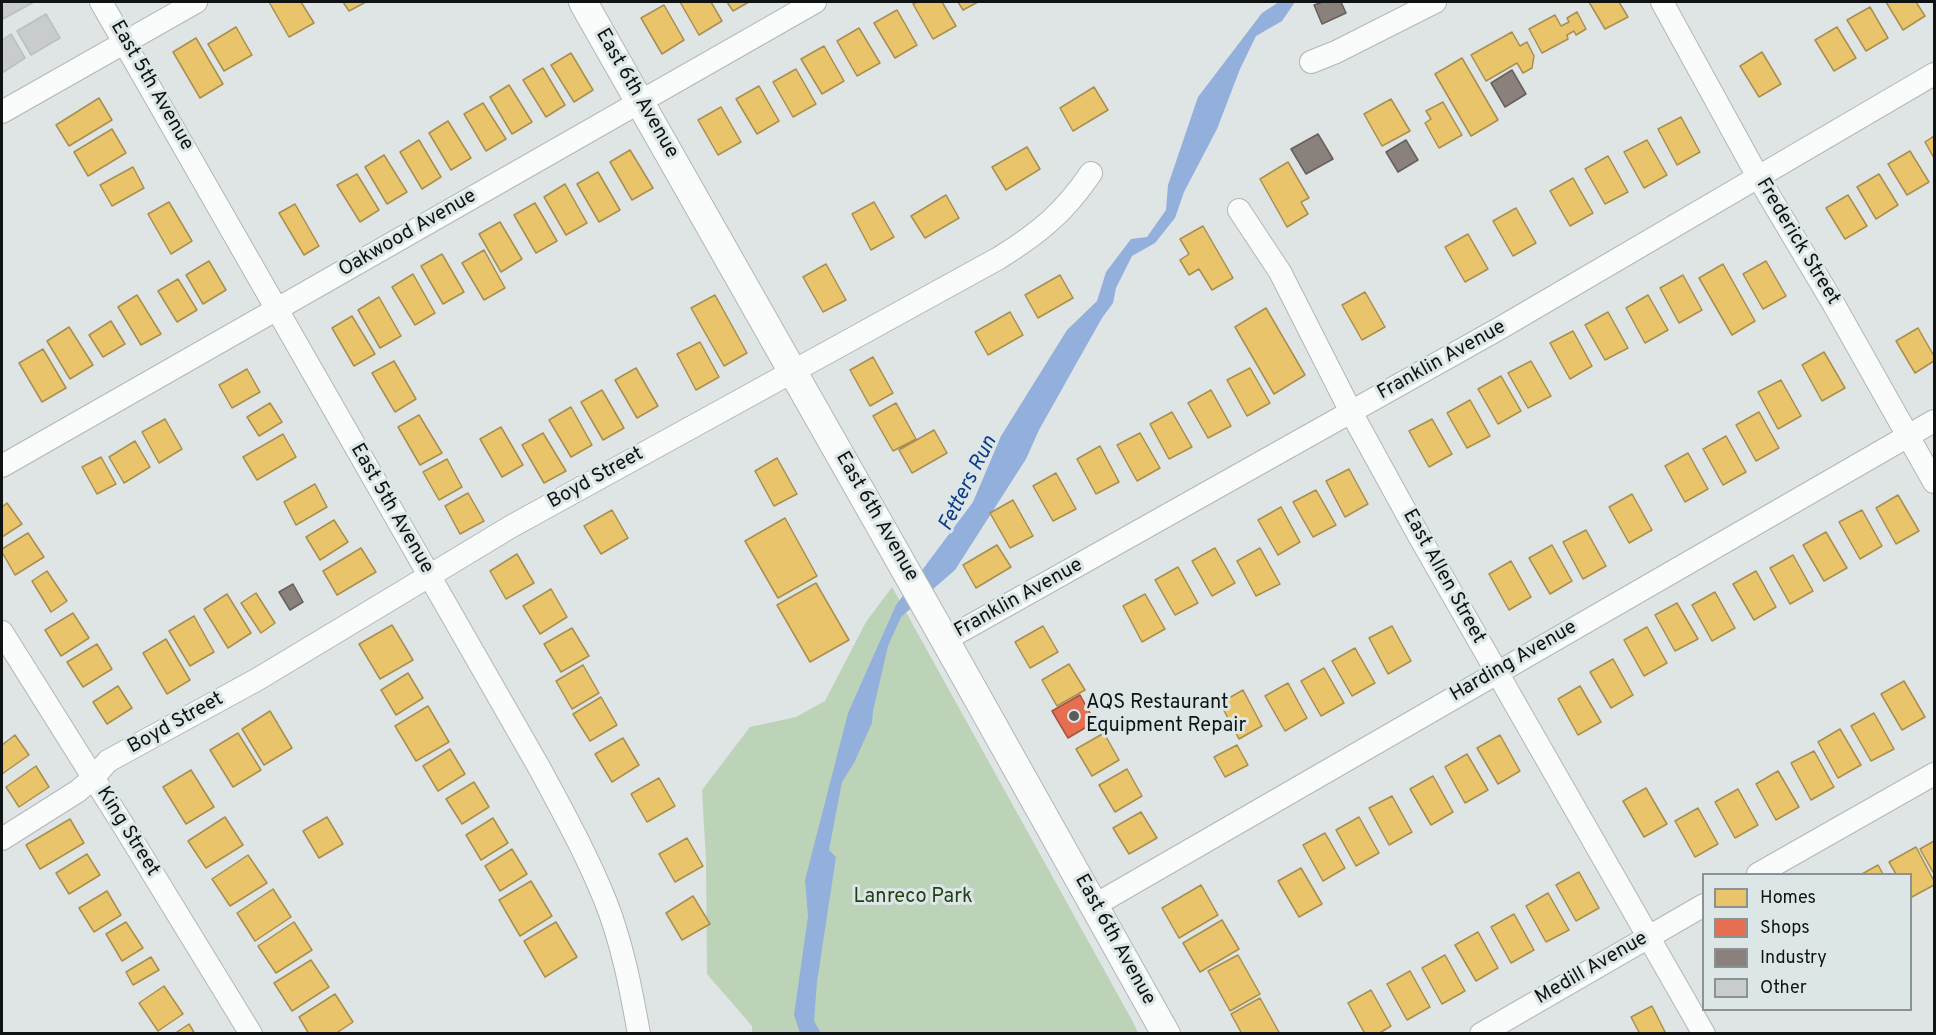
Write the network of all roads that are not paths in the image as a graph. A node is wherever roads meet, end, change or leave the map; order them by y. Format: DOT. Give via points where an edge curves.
graph roads {
  1 [pos="101,2"];
  2 [pos="196,2"];
  3 [pos="583,2"];
  4 [pos="814,2"];
  5 [pos="1435,2"];
  6 [pos="1662,2"];
  7 [pos="124,42"];
  8 [pos="1311,62"];
  9 [pos="1935,74"];
  10 [pos="639,101"];
  11 [pos="2,112"];
  12 [pos="1091,173"];
  13 [pos="1758,177"];
  14 [pos="1239,210"];
  15 [pos="278,308"];
  16 [pos="793,372"];
  17 [pos="1351,412"];
  18 [pos="1935,421"];
  19 [pos="1908,436"];
  20 [pos="2,466"];
  21 [pos="1935,482"];
  22 [pos="429,575"];
  23 [pos="940,630"];
  24 [pos="2,632"];
  25 [pos="1496,672"];
  26 [pos="1935,774"];
  27 [pos="93,778"];
  28 [pos="2,839"];
  29 [pos="1760,873"];
  30 [pos="1095,905"];
  31 [pos="1702,906"];
  32 [pos="1648,937"];
  33 [pos="251,1034"];
  34 [pos="639,1034"];
  35 [pos="1166,1034"];
  36 [pos="1481,1034"];
  37 [pos="1704,1034"];
  1 -- 7 [label="street, East 5th Avenue"];
  2 -- 7 [label="street"];
  3 -- 10 [label="street, East 6th Avenue"];
  4 -- 10 [label="street, Oakwood Avenue"];
  5 -- 8 [label="street"];
  6 -- 13 [label="street, Frederick Street"];
  7 -- 11 [label="street"];
  7 -- 15 [label="street, East 5th Avenue"];
  9 -- 13 [label="street, Franklin Avenue"];
  10 -- 15 [label="street, Oakwood Avenue"];
  10 -- 16 [label="street, East 6th Avenue"];
  12 -- 16 [label="street, Boyd Street" via="1062,211 1026,241"];
  13 -- 17 [label="street, Franklin Avenue"];
  13 -- 19 [label="street, Frederick Street"];
  14 -- 17 [label="street, East Allen Street" via="1280,272"];
  15 -- 20 [label="street, Oakwood Avenue"];
  15 -- 22 [label="street, East 5th Avenue"];
  16 -- 22 [label="street, Boyd Street" via="512,525"];
  16 -- 23 [label="street, East 6th Avenue"];
  17 -- 23 [label="street, Franklin Avenue" via="1081,565"];
  17 -- 25 [label="street, East Allen Street"];
  18 -- 19 [label="street, Harding Avenue"];
  19 -- 21 [label="street, Frederick Street"];
  19 -- 25 [label="street, Harding Avenue"];
  22 -- 27 [label="street, Boyd Street" via="258,679 108,761"];
  22 -- 34 [label="street, East 5th Avenue" via="582,849 606,902"];
  23 -- 30 [label="street, East 6th Avenue"];
  24 -- 27 [label="street, King Street"];
  25 -- 30 [label="street, Harding Avenue"];
  25 -- 32 [label="street, East Allen Street"];
  26 -- 29 [label="street"];
  27 -- 28 [label="street, Boyd Street"];
  27 -- 33 [label="street, King Street"];
  30 -- 35 [label="street, East 6th Avenue"];
  31 -- 32 [label="street, Medill Avenue"];
  32 -- 36 [label="street, Medill Avenue"];
  32 -- 37 [label="street, East Allen Street"];
}
